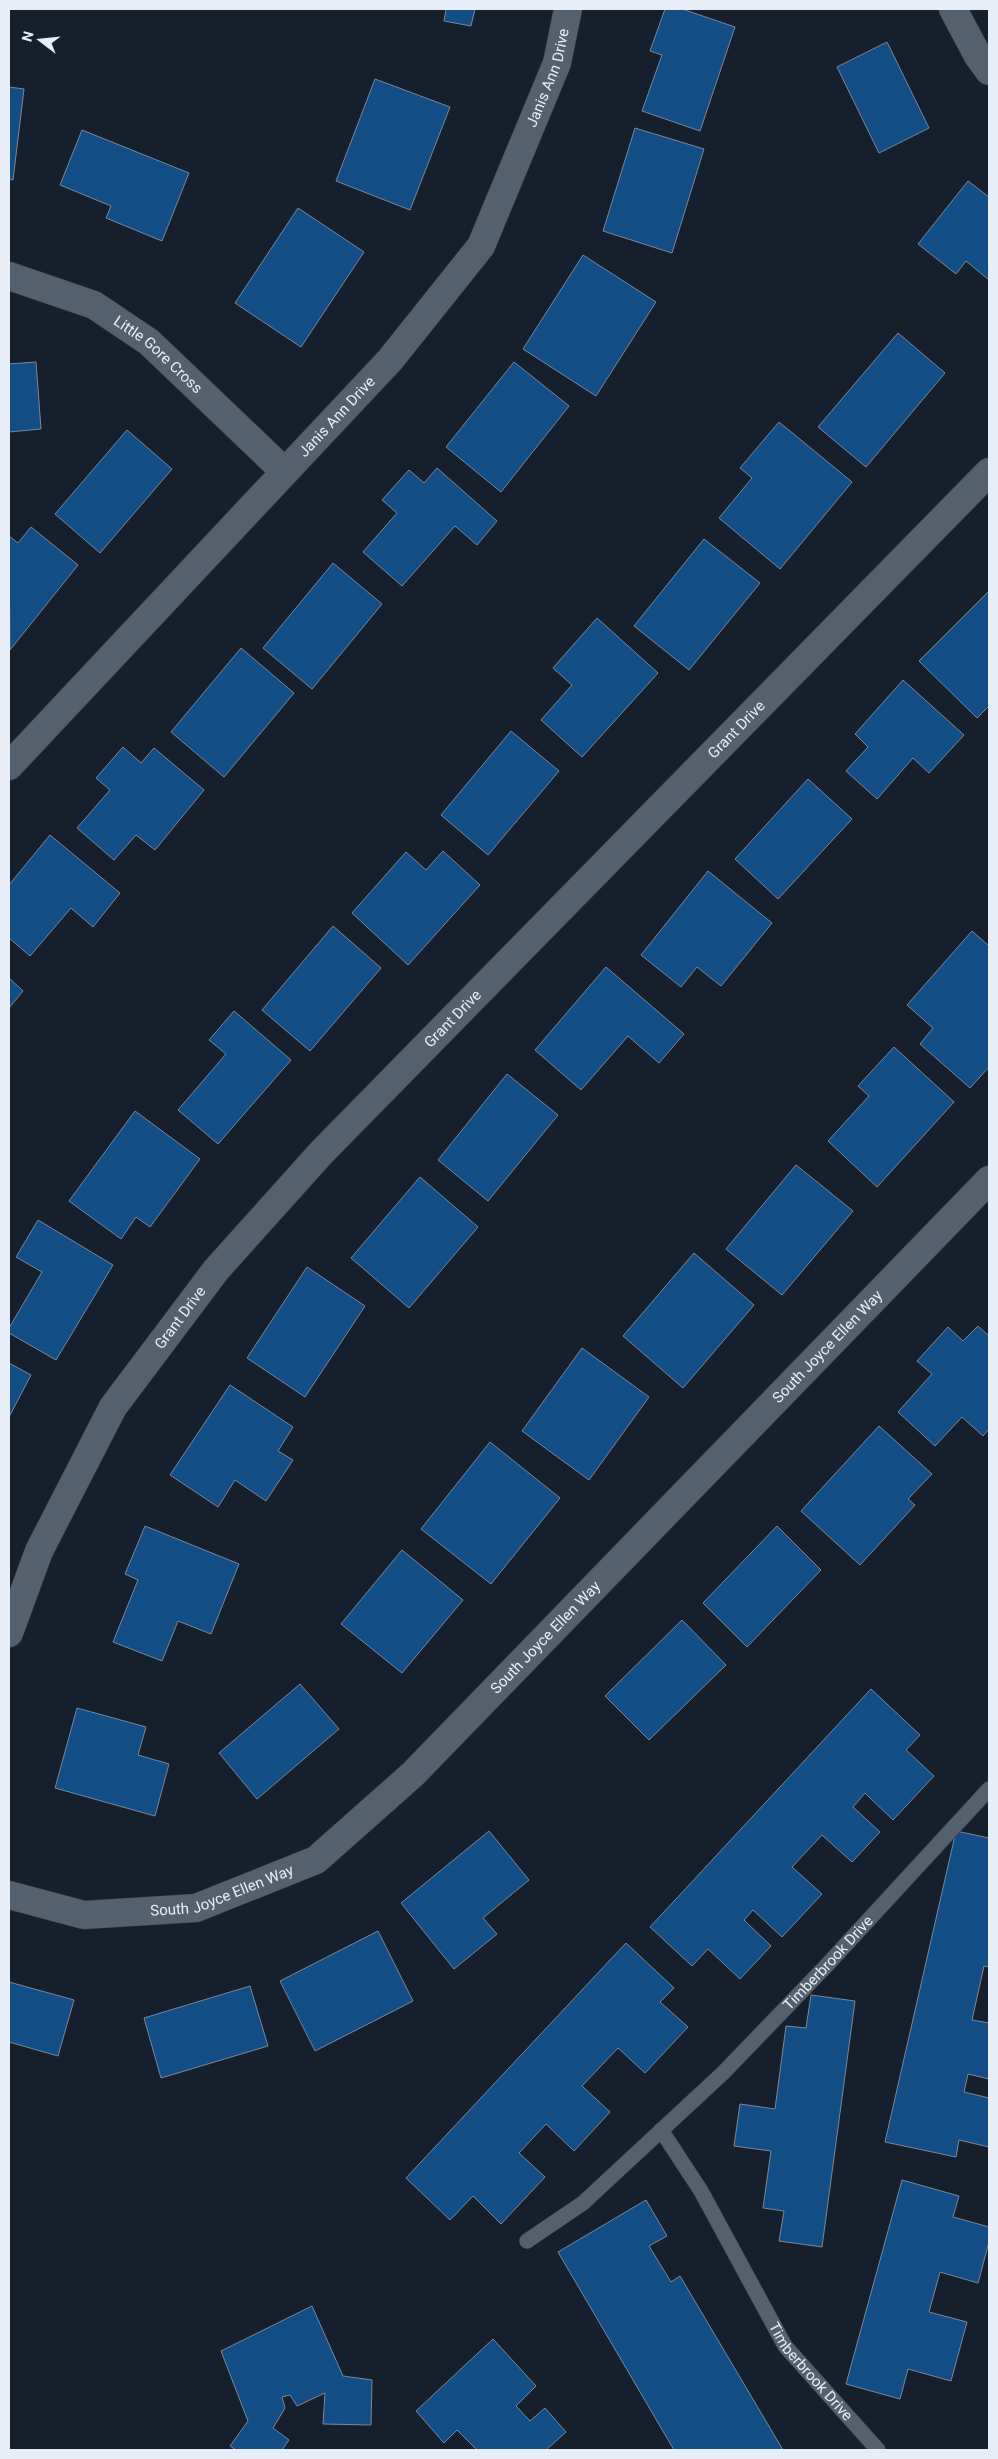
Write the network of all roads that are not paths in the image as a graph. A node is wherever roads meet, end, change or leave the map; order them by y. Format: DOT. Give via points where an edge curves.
graph roads {
  1 [pos="568,9"];
  2 [pos="953,9"];
  3 [pos="989,71"];
  4 [pos="9,276"];
  5 [pos="284,471"];
  6 [pos="989,472"];
  7 [pos="9,766"];
  8 [pos="989,1180"];
  9 [pos="9,1633"];
  10 [pos="989,1790"];
  11 [pos="9,1896"];
  12 [pos="661,2130"];
  13 [pos="526,2241"];
  14 [pos="878,2450"];
  1 -- 5 [label="street, Janis Ann Drive" via="557,63 481,246 390,360"];
  2 -- 3 [label="street"];
  4 -- 5 [label="street, Little Gore Cross" via="94,305 149,342"];
  5 -- 7 [label="street, Janis Ann Drive"];
  6 -- 9 [label="street, Grant Drive" via="328,1146 216,1270 113,1407 39,1550"];
  8 -- 11 [label="street, South Joyce Ellen Way" via="413,1774 316,1860 196,1908 84,1915"];
  10 -- 12 [label="lane, Timberbrook Drive" via="827,1965 723,2072"];
  12 -- 13 [label="lane, Timberbrook Drive" via="583,2203"];
  12 -- 14 [label="lane, Timberbrook Drive" via="701,2190 785,2346"];
}
